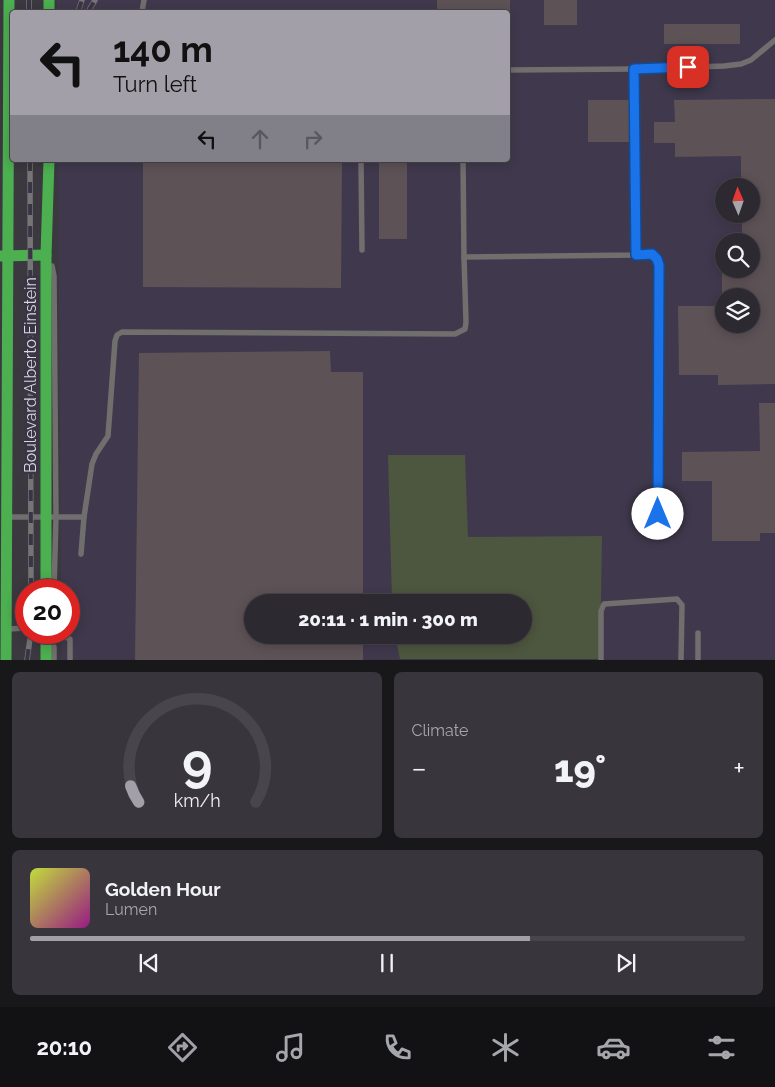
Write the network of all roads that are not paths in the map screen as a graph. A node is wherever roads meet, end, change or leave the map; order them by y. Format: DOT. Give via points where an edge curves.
graph roads {
  1 [pos="9,0"];
  2 [pos="775,40"];
  3 [pos="634,69"];
  4 [pos="510,70"];
  5 [pos="49,162"];
  6 [pos="361,162"];
  7 [pos="463,162"];
  8 [pos="362,250"];
  9 [pos="46,255"];
  10 [pos="636,255"];
  11 [pos="4,256"];
  12 [pos="464,257"];
  13 [pos="658,514"];
  14 [pos="84,516"];
  15 [pos="7,517"];
  16 [pos="51,517"];
  17 [pos="81,554"];
  18 [pos="47,579"];
  19 [pos="54,579"];
  20 [pos="7,629"];
  21 [pos="15,629"];
  22 [pos="698,634"];
  23 [pos="46,644"];
  24 [pos="53,644"];
  25 [pos="70,644"];
  26 [pos="6,660"];
  27 [pos="46,660"];
  28 [pos="54,660"];
  29 [pos="70,660"];
  30 [pos="601,660"];
  31 [pos="681,660"];
  32 [pos="698,660"];
  1 -- 11 [label="main road, Boulevard Alberto Einstein"];
  2 -- 3 [label="lane" via="742,64"];
  3 -- 4 [label="lane"];
  3 -- 10 [label="lane"];
  5 -- 9 [label="main road, Boulevard Alberto Einstein"];
  6 -- 8 [label="lane"];
  7 -- 12 [label="lane"];
  9 -- 11 [label="main road"];
  9 -- 16 [label="main road, Boulevard Alberto Einstein"];
  10 -- 12 [label="lane"];
  10 -- 13 [label="lane" via="652,254 659,265"];
  11 -- 15 [label="main road, Boulevard Alberto Einstein"];
  12 -- 14 [label="lane" via="466,322 464,330 455,334 119,334 115,341 108,436 92,464"];
  14 -- 16 [label="lane"];
  14 -- 17 [label="lane"];
  15 -- 16 [label="lane"];
  15 -- 20 [label="main road, Boulevard Alberto Einstein"];
  16 -- 18 [label="main road, Boulevard Alberto Einstein"];
  16 -- 19 [label="lane"];
  20 -- 21 [label="lane"];
  20 -- 26 [label="main road, Boulevard Alberto Einstein"];
  22 -- 32 [label="lane"];
  23 -- 27 [label="main road"];
  24 -- 28 [label="lane"];
  25 -- 29 [label="lane"];
  30 -- 31 [label="lane" via="601,611 604,604 677,599 682,605"];
}
